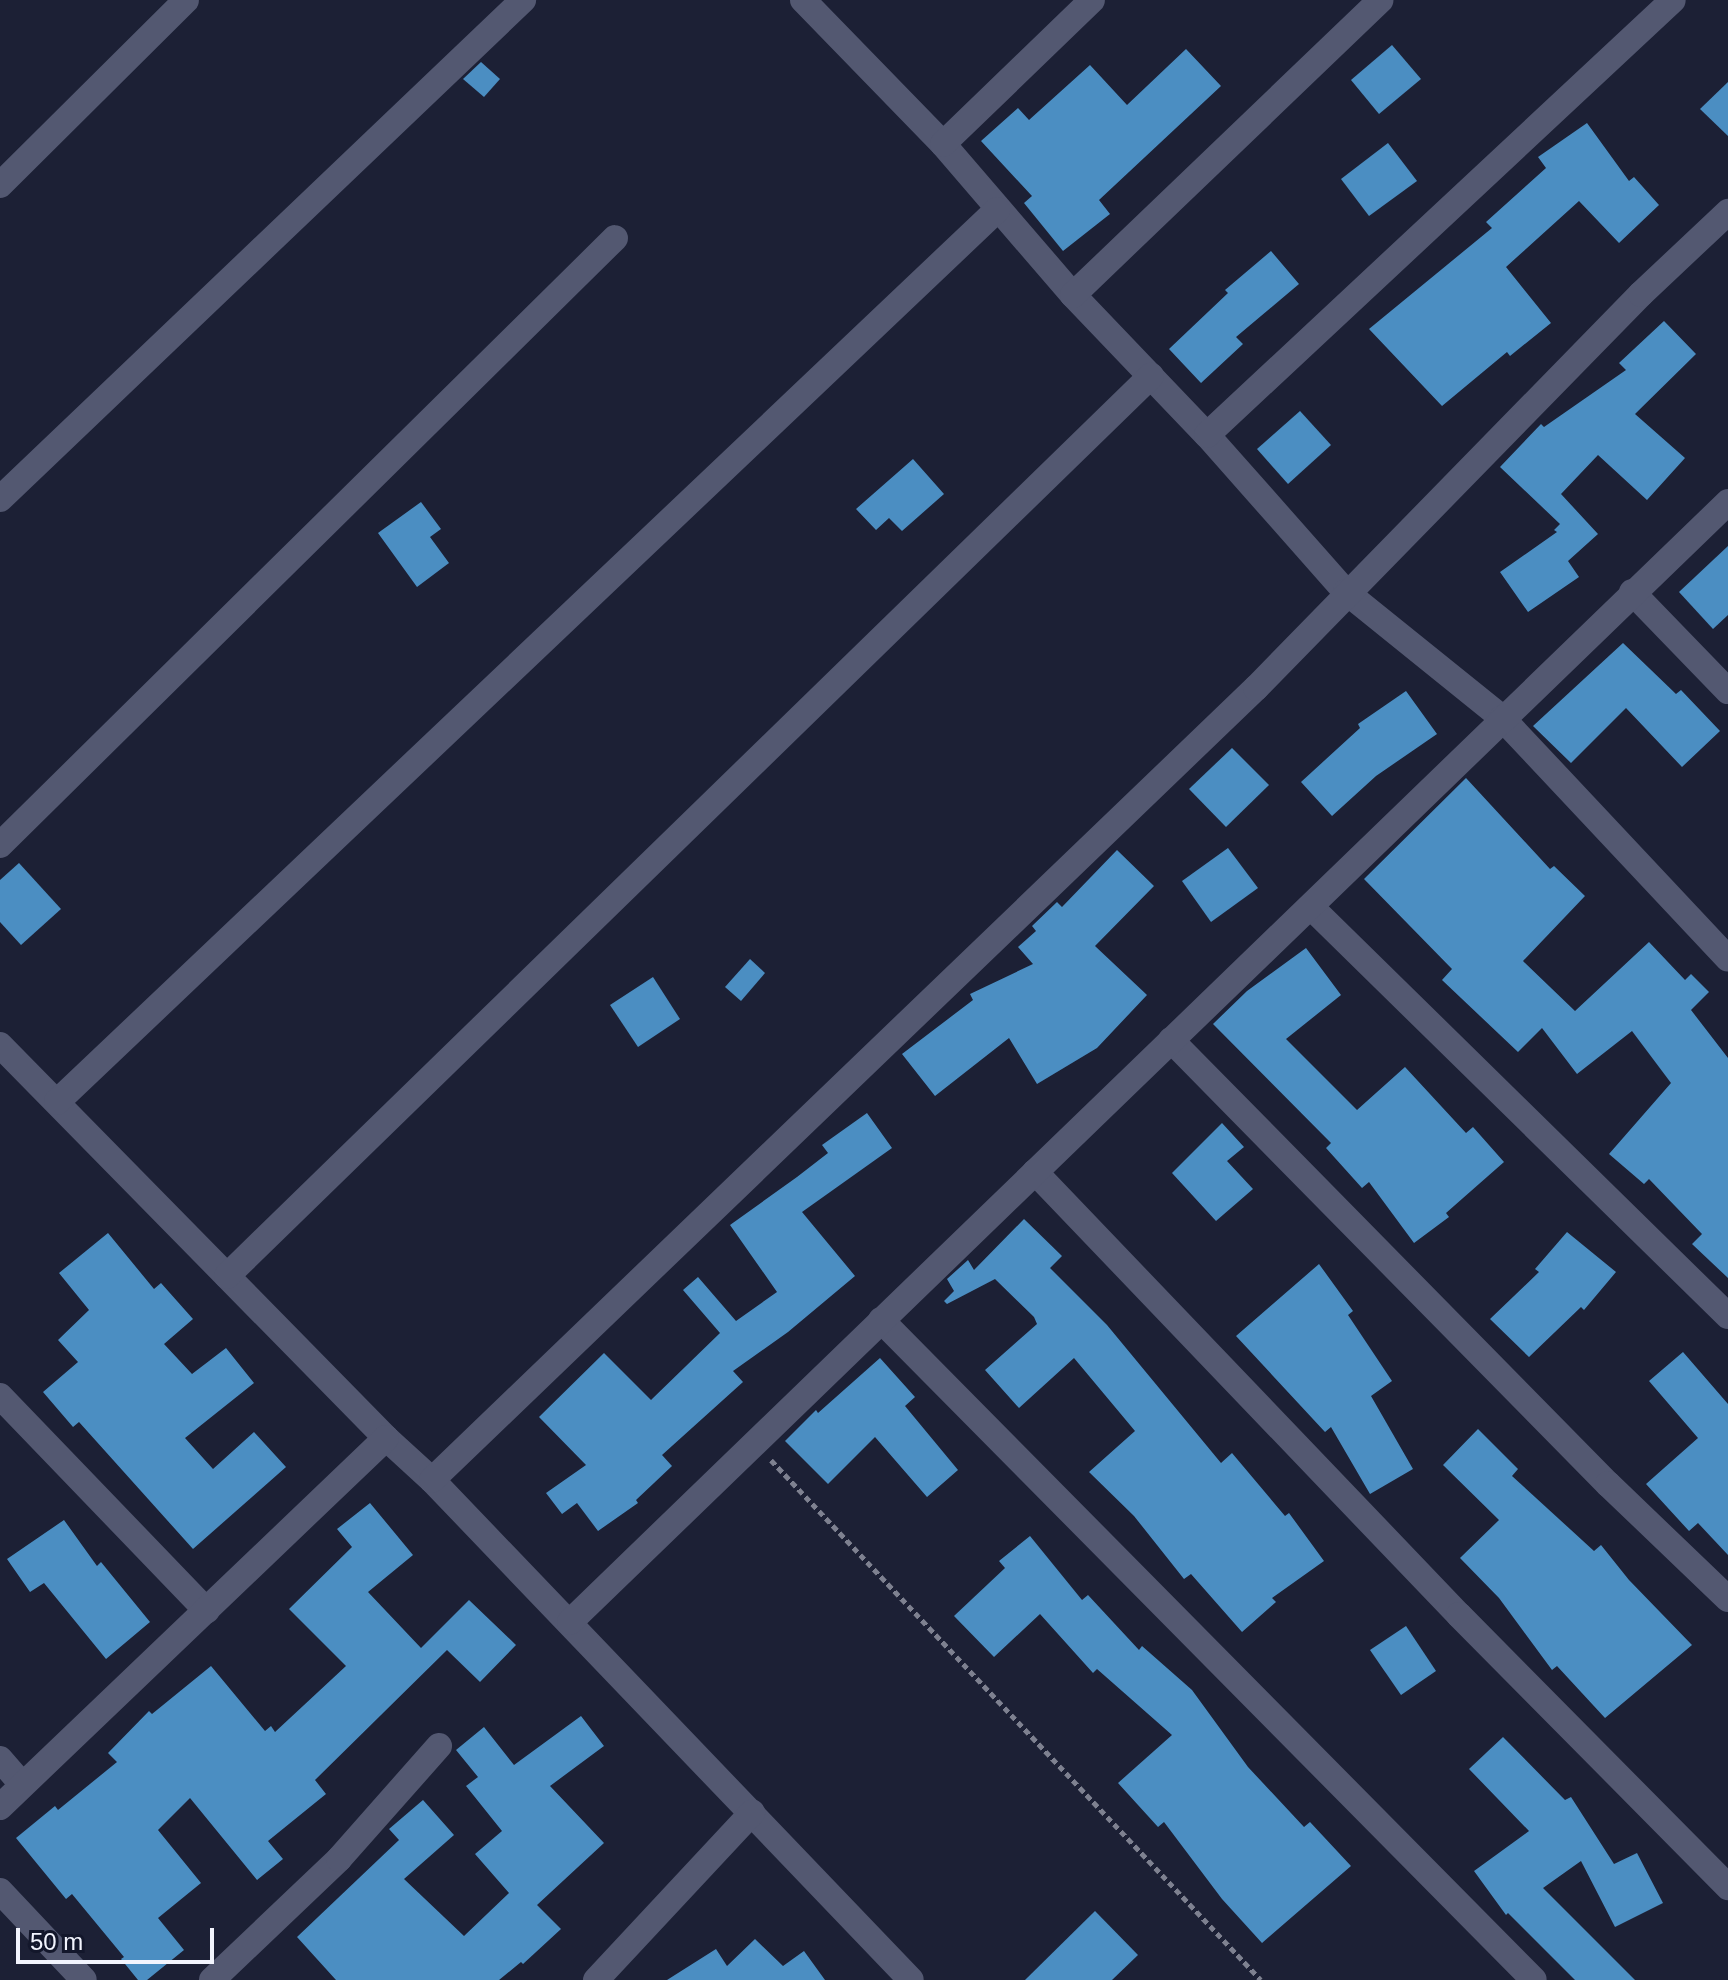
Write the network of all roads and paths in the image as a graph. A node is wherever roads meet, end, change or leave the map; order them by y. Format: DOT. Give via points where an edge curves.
graph roads {
  1 [pos="186,0"];
  2 [pos="523,0"];
  3 [pos="803,0"];
  4 [pos="1092,0"];
  5 [pos="1381,0"];
  6 [pos="1673,0"];
  7 [pos="943,144"];
  8 [pos="0,185"];
  9 [pos="997,210"];
  10 [pos="1728,212"];
  11 [pos="615,238"];
  12 [pos="1073,295"];
  13 [pos="1151,376"];
  14 [pos="1207,435"];
  15 [pos="0,499"];
  16 [pos="1728,502"];
  17 [pos="1346,592"];
  18 [pos="1632,592"];
  19 [pos="1728,691"];
  20 [pos="1502,718"];
  21 [pos="0,845"];
  22 [pos="1311,907"];
  23 [pos="1728,959"];
  24 [pos="1171,1040"];
  25 [pos="0,1045"];
  26 [pos="57,1102"];
  27 [pos="1035,1172"];
  28 [pos="227,1276"];
  29 [pos="1728,1316"];
  30 [pos="881,1320"];
  31 [pos="0,1396"];
  32 [pos="386,1438"];
  33 [pos="754,1441"];
  34 [pos="432,1480"];
  35 [pos="1728,1599"];
  36 [pos="207,1611"];
  37 [pos="570,1622"];
  38 [pos="439,1746"];
  39 [pos="0,1759"];
  40 [pos="22,1784"];
  41 [pos="0,1807"];
  42 [pos="752,1813"];
  43 [pos="1728,1887"];
  44 [pos="0,1891"];
  45 [pos="84,1980"];
  46 [pos="212,1980"];
  47 [pos="596,1980"];
  48 [pos="911,1980"];
  49 [pos="1261,1980"];
  50 [pos="1534,1980"];
  1 -- 8 [label="street"];
  2 -- 15 [label="street"];
  3 -- 7 [label="street"];
  4 -- 7 [label="street"];
  5 -- 12 [label="street"];
  6 -- 14 [label="street"];
  7 -- 9 [label="street"];
  9 -- 12 [label="street"];
  9 -- 26 [label="street"];
  10 -- 17 [label="street"];
  11 -- 21 [label="street"];
  12 -- 13 [label="street"];
  13 -- 14 [label="street"];
  13 -- 28 [label="street"];
  14 -- 17 [label="street"];
  16 -- 18 [label="street"];
  17 -- 20 [label="street"];
  17 -- 34 [label="street" via="1256,688"];
  18 -- 19 [label="street"];
  18 -- 20 [label="street"];
  20 -- 22 [label="street"];
  20 -- 23 [label="street"];
  22 -- 24 [label="street"];
  22 -- 29 [label="street"];
  24 -- 27 [label="street"];
  24 -- 35 [label="street"];
  25 -- 26 [label="street"];
  26 -- 28 [label="street"];
  27 -- 30 [label="street"];
  27 -- 43 [label="street"];
  28 -- 32 [label="street"];
  30 -- 33 [label="street"];
  30 -- 50 [label="street"];
  31 -- 36 [label="street"];
  32 -- 34 [label="street"];
  32 -- 36 [label="street"];
  33 -- 37 [label="street"];
  33 -- 49 [label="path"];
  34 -- 37 [label="street"];
  36 -- 40 [label="street"];
  37 -- 42 [label="street"];
  38 -- 46 [label="street" via="339,1859"];
  39 -- 40 [label="street"];
  40 -- 41 [label="street"];
  42 -- 47 [label="street"];
  42 -- 48 [label="street"];
  44 -- 45 [label="street"];
}
